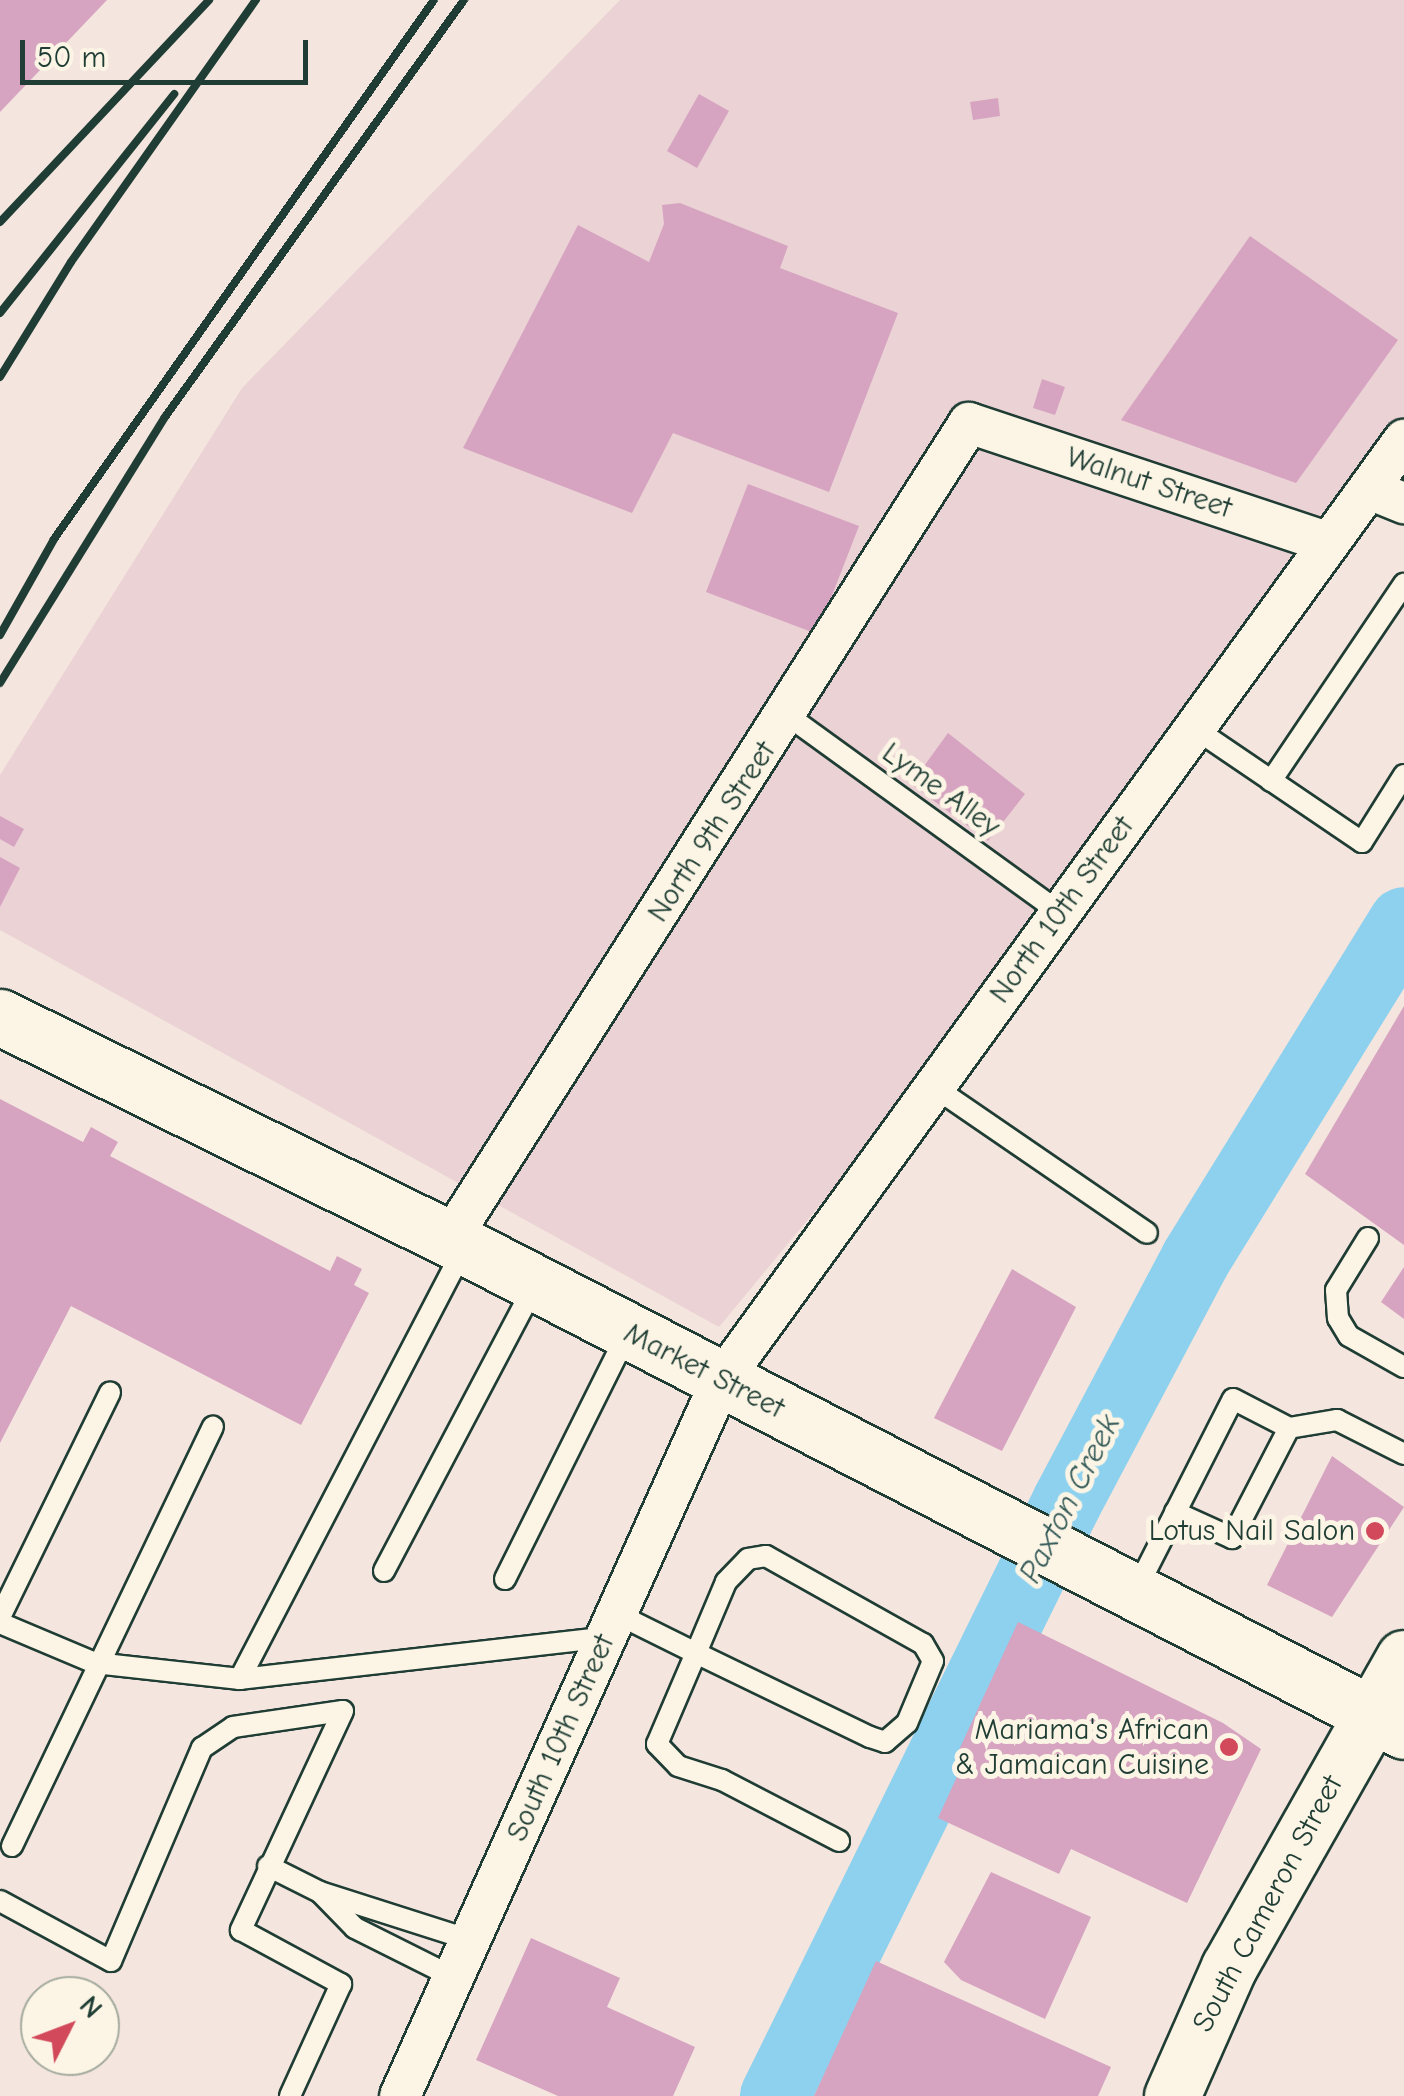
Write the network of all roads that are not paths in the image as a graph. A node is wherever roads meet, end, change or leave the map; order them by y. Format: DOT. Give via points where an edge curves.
graph roads {
  1 [pos="970,423"];
  2 [pos="1404,440"];
  3 [pos="1386,496"];
  4 [pos="1329,543"];
  5 [pos="1404,584"];
  6 [pos="787,715"];
  7 [pos="1194,728"];
  8 [pos="1404,775"];
  9 [pos="1272,781"];
  10 [pos="1060,913"];
  11 [pos="0,1017"];
  12 [pos="934,1087"];
  13 [pos="1147,1233"];
  14 [pos="1368,1238"];
  15 [pos="458,1243"];
  16 [pos="536,1284"];
  17 [pos="628,1332"];
  18 [pos="1404,1367"];
  19 [pos="721,1380"];
  20 [pos="110,1392"];
  21 [pos="212,1427"];
  22 [pos="1289,1428"];
  23 [pos="1404,1454"];
  24 [pos="1175,1512"];
  25 [pos="384,1571"];
  26 [pos="504,1579"];
  27 [pos="1135,1592"];
  28 [pos="0,1620"];
  29 [pos="612,1625"];
  30 [pos="696,1653"];
  31 [pos="1404,1658"];
  32 [pos="95,1663"];
  33 [pos="240,1679"];
  34 [pos="1386,1722"];
  35 [pos="839,1841"];
  36 [pos="12,1846"];
  37 [pos="268,1866"];
  38 [pos="320,1892"];
  39 [pos="0,1901"];
  40 [pos="470,1940"];
  41 [pos="454,1977"];
  42 [pos="290,2096"];
  43 [pos="400,2096"];
  44 [pos="1172,2096"];
  1 -- 4 [label="street, Walnut Street"];
  1 -- 6 [label="street, North 9th Street"];
  2 -- 3 [label="street, North 10th Street"];
  3 -- 4 [label="street, North 10th Street"];
  4 -- 7 [label="street, North 10th Street"];
  5 -- 9 [label="lane"];
  6 -- 10 [label="lane, Lyme Alley"];
  6 -- 15 [label="street, North 9th Street"];
  7 -- 9 [label="lane"];
  7 -- 10 [label="street, North 10th Street"];
  8 -- 9 [label="lane" via="1362,842"];
  10 -- 12 [label="street, North 10th Street"];
  11 -- 15 [label="main road, Market Street"];
  12 -- 13 [label="lane"];
  12 -- 19 [label="street, North 10th Street"];
  14 -- 18 [label="lane" via="1336,1290 1338,1318 1349,1336"];
  15 -- 16 [label="main road, Market Street"];
  15 -- 33 [label="lane"];
  16 -- 17 [label="main road, Market Street"];
  16 -- 25 [label="lane"];
  17 -- 19 [label="main road, Market Street"];
  17 -- 26 [label="lane"];
  19 -- 27 [label="main road, Market Street"];
  19 -- 29 [label="street, South 10th Street"];
  20 -- 28 [label="lane"];
  21 -- 32 [label="lane"];
  22 -- 23 [label="lane" via="1337,1420"];
  22 -- 24 [label="lane" via="1232,1538"];
  22 -- 24 [label="lane" via="1233,1399"];
  24 -- 27 [label="lane"];
  27 -- 34 [label="main road, Market Street"];
  28 -- 32 [label="lane"];
  29 -- 30 [label="lane"];
  29 -- 33 [label="lane"];
  29 -- 40 [label="street, South 10th Street"];
  30 -- 30 [label="lane" via="885,1742 907,1723 933,1661 922,1644 882,1618 766,1556 748,1559 726,1582"];
  30 -- 35 [label="lane" via="657,1744 678,1766 722,1780"];
  31 -- 34 [label="main road, South Cameron Street"];
  32 -- 33 [label="lane"];
  32 -- 36 [label="lane"];
  34 -- 44 [label="main road, South Cameron Street" via="1229,1967"];
  37 -- 38 [label="lane"];
  37 -- 39 [label="lane" via="343,1711 233,1727 202,1748 112,1961"];
  37 -- 42 [label="lane" via="241,1930 341,1984"];
  38 -- 40 [label="lane"];
  38 -- 41 [label="lane" via="355,1928"];
  40 -- 41 [label="street, South 10th Street"];
  41 -- 43 [label="street, South 10th Street"];
}
